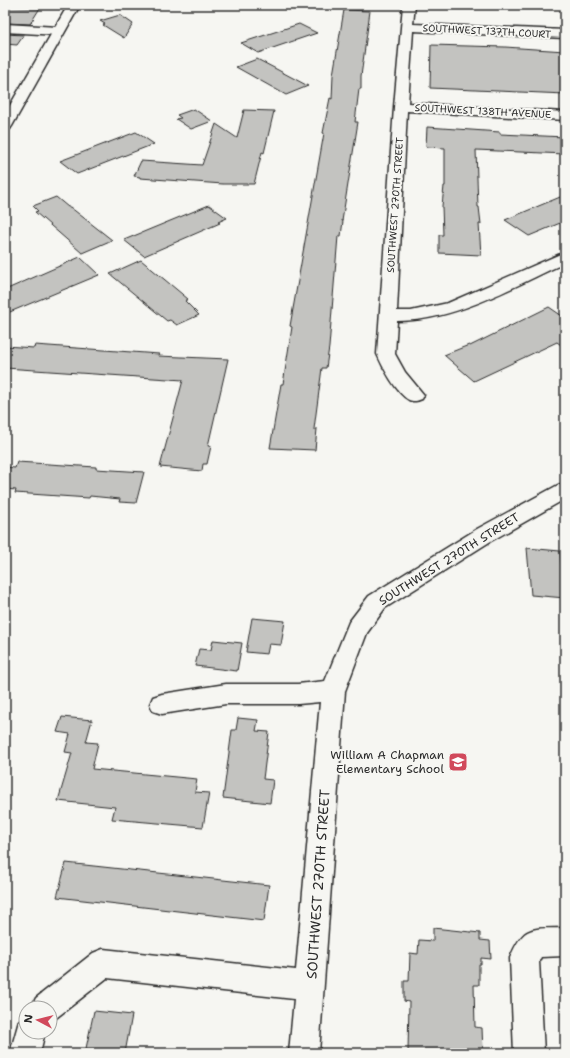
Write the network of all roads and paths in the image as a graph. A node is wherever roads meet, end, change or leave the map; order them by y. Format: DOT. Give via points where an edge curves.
graph roads {
  1 [pos="74,5"];
  2 [pos="409,5"];
  3 [pos="408,27"];
  4 [pos="5,28"];
  5 [pos="58,31"];
  6 [pos="565,34"];
  7 [pos="401,107"];
  8 [pos="10,108"];
  9 [pos="565,116"];
  10 [pos="5,126"];
  11 [pos="565,257"];
  12 [pos="388,316"];
  13 [pos="415,395"];
  14 [pos="565,490"];
  15 [pos="333,691"];
  16 [pos="162,704"];
  17 [pos="565,942"];
  18 [pos="310,986"];
  19 [pos="56,1000"];
  20 [pos="28,1040"];
  21 [pos="25,1053"];
  22 [pos="304,1053"];
  23 [pos="529,1053"];
  1 -- 5 [label="main road"];
  2 -- 3 [label="street, SOUTHWEST 270TH STREET"];
  3 -- 6 [label="street, SOUTHWEST 137TH COURT"];
  3 -- 7 [label="street, SOUTHWEST 270TH STREET"];
  4 -- 5 [label="street"];
  5 -- 8 [label="main road"];
  7 -- 9 [label="street, SOUTHWEST 138TH AVENUE"];
  7 -- 12 [label="street, SOUTHWEST 270TH STREET"];
  8 -- 10 [label="main road"];
  11 -- 12 [label="street" via="454,307 411,316"];
  12 -- 13 [label="street, SOUTHWEST 270TH STREET" via="388,361"];
  14 -- 15 [label="street, SOUTHWEST 270TH STREET" via="484,535 377,602 357,629"];
  15 -- 16 [label="street" via="298,694 226,694"];
  15 -- 18 [label="street, SOUTHWEST 270TH STREET"];
  17 -- 23 [label="street" via="534,943 524,958"];
  18 -- 19 [label="street" via="103,963"];
  18 -- 22 [label="street, SOUTHWEST 270TH STREET"];
  20 -- 21 [label="street"];
}
